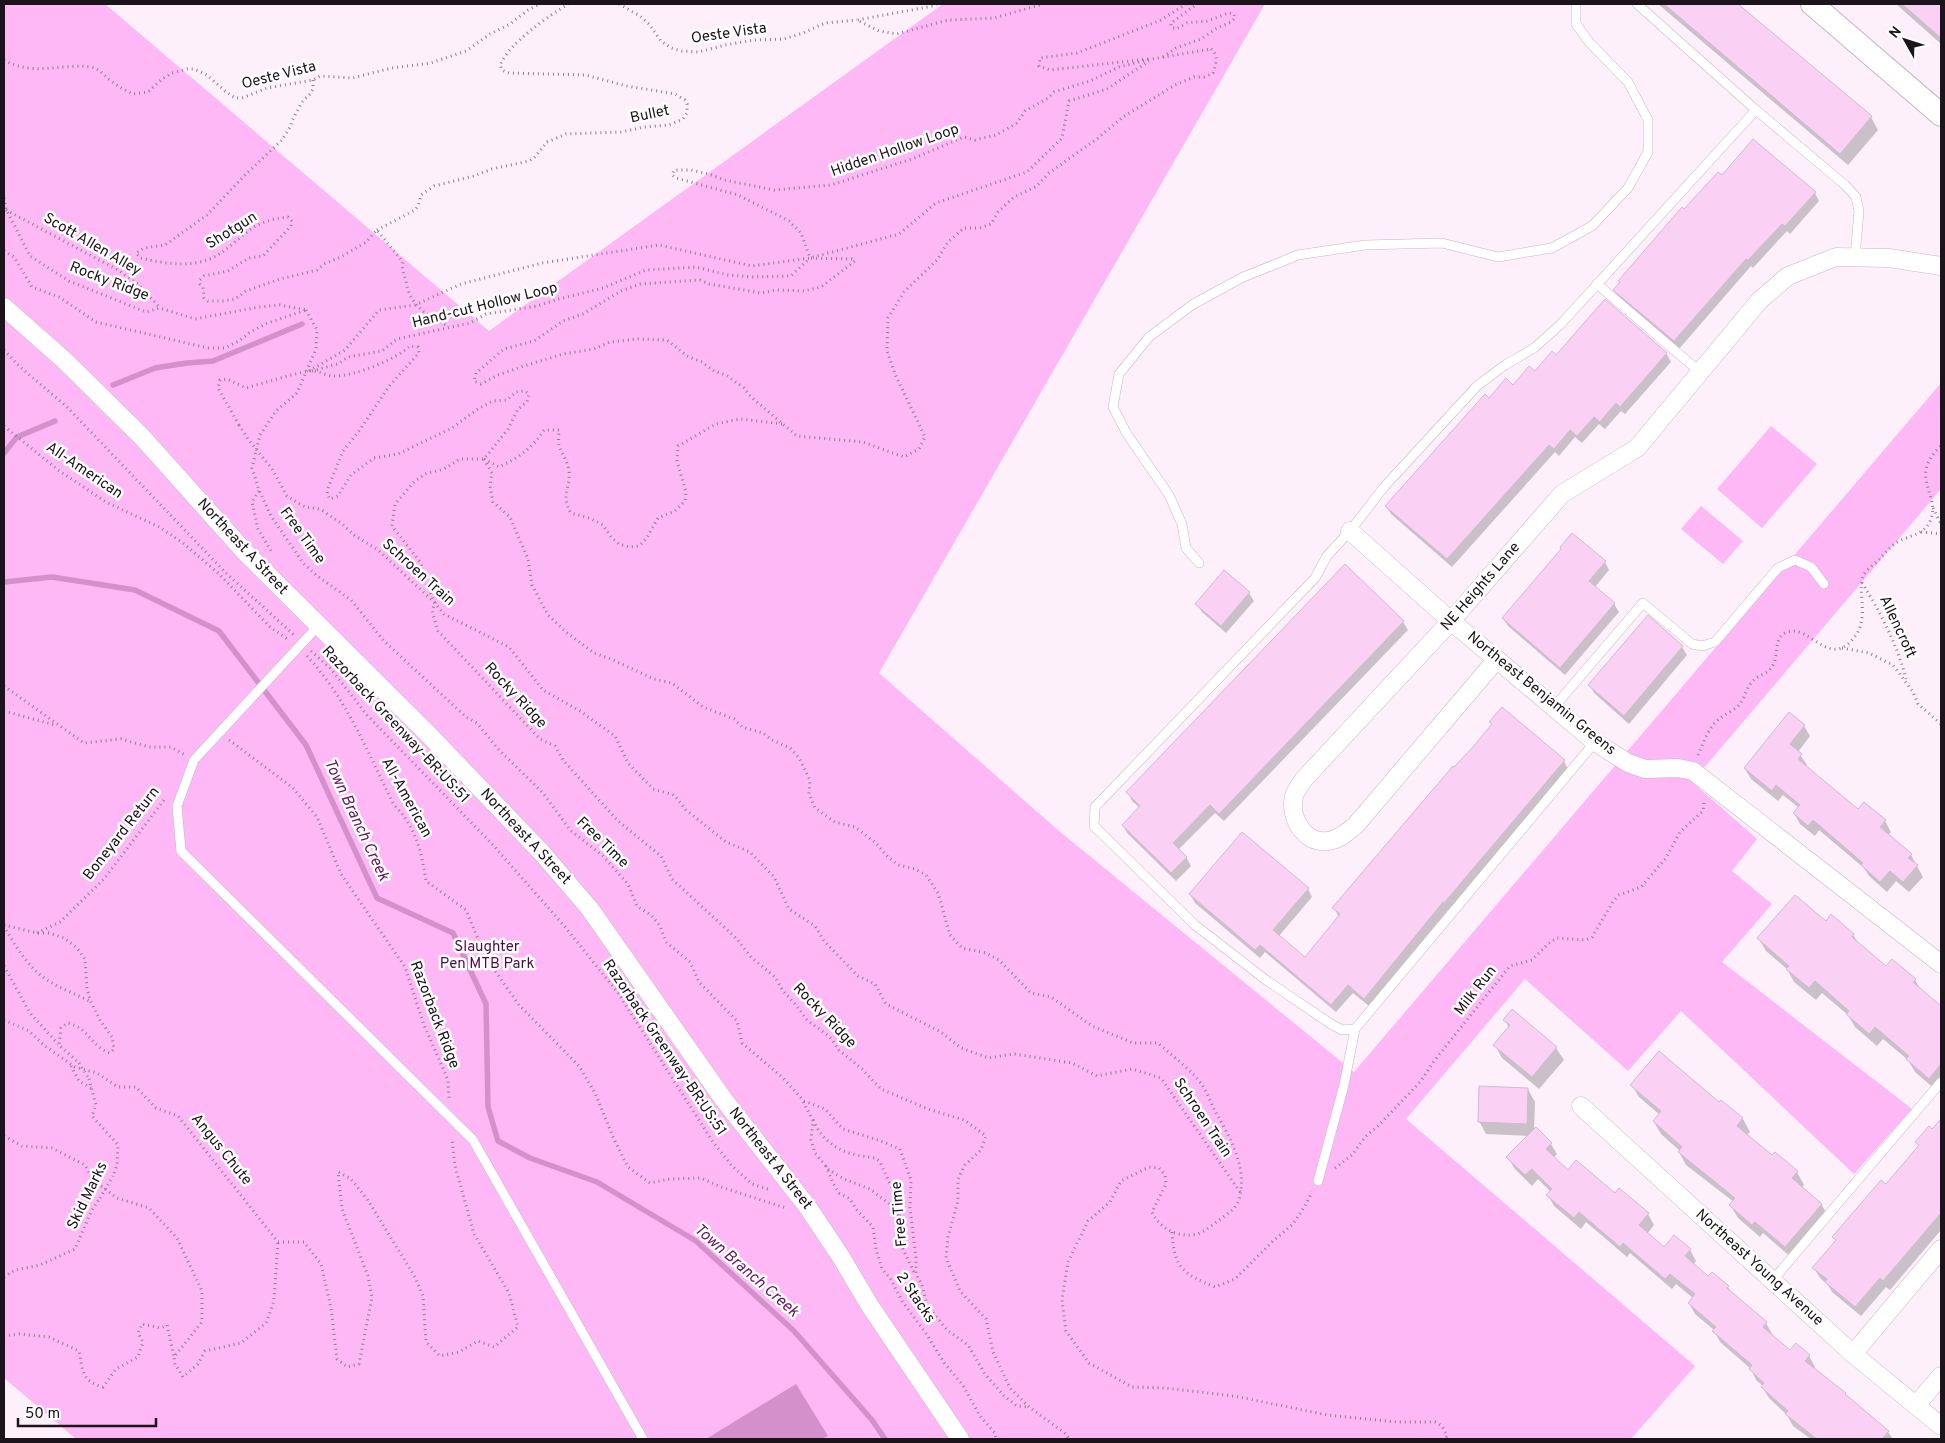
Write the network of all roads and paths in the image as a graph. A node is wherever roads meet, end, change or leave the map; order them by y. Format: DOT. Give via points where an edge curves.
graph roads {
  1 [pos="540,4"];
  2 [pos="568,4"];
  3 [pos="619,4"];
  4 [pos="937,4"];
  5 [pos="1043,4"];
  6 [pos="1186,4"];
  7 [pos="1197,4"];
  8 [pos="1576,4"];
  9 [pos="1637,4"];
  10 [pos="1812,4"];
  11 [pos="858,20"];
  12 [pos="1152,59"];
  13 [pos="1160,59"];
  14 [pos="4,60"];
  15 [pos="312,80"];
  16 [pos="1756,110"];
  17 [pos="1941,115"];
  18 [pos="4,198"];
  19 [pos="6,209"];
  20 [pos="377,230"];
  21 [pos="4,251"];
  22 [pos="1855,256"];
  23 [pos="810,258"];
  24 [pos="1941,266"];
  25 [pos="1597,284"];
  26 [pos="415,305"];
  27 [pos="4,307"];
  28 [pos="160,308"];
  29 [pos="306,310"];
  30 [pos="449,327"];
  31 [pos="4,350"];
  32 [pos="309,372"];
  33 [pos="1700,372"];
  34 [pos="783,424"];
  35 [pos="4,426"];
  36 [pos="1941,446"];
  37 [pos="484,459"];
  38 [pos="259,490"];
  39 [pos="1932,508"];
  40 [pos="1941,524"];
  41 [pos="1350,531"];
  42 [pos="1921,532"];
  43 [pos="1941,534"];
  44 [pos="271,552"];
  45 [pos="1198,562"];
  46 [pos="1862,583"];
  47 [pos="1824,584"];
  48 [pos="435,603"];
  49 [pos="1451,621"];
  50 [pos="318,626"];
  51 [pos="300,645"];
  52 [pos="1840,648"];
  53 [pos="1497,659"];
  54 [pos="1907,682"];
  55 [pos="4,686"];
  56 [pos="1554,708"];
  57 [pos="4,711"];
  58 [pos="1941,724"];
  59 [pos="58,726"];
  60 [pos="220,733"];
  61 [pos="1595,742"];
  62 [pos="194,760"];
  63 [pos="1693,771"];
  64 [pos="1704,797"];
  65 [pos="164,800"];
  66 [pos="4,925"];
  67 [pos="37,933"];
  68 [pos="1941,964"];
  69 [pos="4,966"];
  70 [pos="92,1002"];
  71 [pos="4,1020"];
  72 [pos="1356,1030"];
  73 [pos="59,1045"];
  74 [pos="70,1064"];
  75 [pos="1941,1082"];
  76 [pos="91,1088"];
  77 [pos="801,1097"];
  78 [pos="1581,1106"];
  79 [pos="451,1118"];
  80 [pos="813,1120"];
  81 [pos="4,1136"];
  82 [pos="826,1166"];
  83 [pos="1318,1181"];
  84 [pos="773,1192"];
  85 [pos="1240,1193"];
  86 [pos="788,1204"];
  87 [pos="899,1222"];
  88 [pos="1172,1232"];
  89 [pos="278,1242"];
  90 [pos="1941,1249"];
  91 [pos="916,1274"];
  92 [pos="4,1278"];
  93 [pos="1772,1280"];
  94 [pos="4,1336"];
  95 [pos="1853,1354"];
  96 [pos="174,1357"];
  97 [pos="1941,1376"];
  98 [pos="1916,1405"];
  99 [pos="1029,1407"];
  100 [pos="1941,1426"];
  101 [pos="643,1439"];
  102 [pos="960,1439"];
  103 [pos="996,1439"];
  104 [pos="1069,1439"];
  105 [pos="1446,1439"];
  1 -- 15 [label="path, Oeste Vista" via="466,51 438,61 352,78 328,75"];
  2 -- 20 [label="path, Bullet" via="546,17 522,38 503,58 502,70 509,73 585,75 671,93 687,104 683,119 669,126 556,137 529,161 430,188 421,195 414,210"];
  3 -- 11 [label="path, Oeste Vista" via="644,20 661,41 682,51 699,52 754,40 784,39 825,23"];
  4 -- 11 [label="path, Oeste Vista"];
  5 -- 11 [label="path" via="994,18 948,20 898,34 879,31"];
  6 -- 12 [label="path" via="1161,20 1077,53 1040,58 1039,66 1050,70"];
  7 -- 13 [label="path" via="1171,22 1171,27 1176,29 1187,23 1207,21 1229,13 1235,18"];
  8 -- 45 [label="lane" via="1576,24 1628,82 1648,120 1648,152 1628,188 1592,226 1552,248 1498,257 1442,243 1365,245 1298,255 1241,278 1192,305 1149,337 1120,374 1113,407 1127,434 1169,496 1182,524 1186,548"];
  9 -- 16 [label="lane"];
  10 -- 17 [label="street"];
  12 -- 13 [label="path, Hidden Hollow Loop"];
  12 -- 23 [label="path" via="1107,89 1069,101 1062,138 1028,172 936,203 899,234"];
  12 -- 23 [label="path, Hidden Hollow Loop" via="1119,67 1090,81 1054,92 996,135 975,140 964,137 912,160 831,185 774,190 691,170 674,170 672,175 676,178 738,196 789,221 801,233"];
  13 -- 34 [label="path, Hidden Hollow Loop" via="1211,49 1217,59 1213,73 1175,85 1123,117 1037,186 1014,197 991,224 964,228 904,292 888,318 887,351 925,437 919,449 904,457 863,442 797,436"];
  14 -- 15 [label="path, Oeste Vista" via="36,70 90,67 133,94 148,92 172,72 187,69 207,75 235,98"];
  15 -- 20 [label="path, Shotgun" via="310,94 302,102 281,141 207,215 165,245 144,248 136,253 140,258 174,265 203,261 256,226 288,217 292,226 263,256 250,258 228,271 204,276 200,280 204,298 223,302 280,279 317,270 366,242"];
  16 -- 22 [label="lane" via="1856,196 1860,210"];
  16 -- 25 [label="lane"];
  18 -- 19 [label="path, Rocky Ridge"];
  19 -- 28 [label="path, Scott Allen Alley" via="118,270 139,285"];
  19 -- 28 [label="path, Rocky Ridge" via="30,256 69,281 146,312"];
  20 -- 26 [label="path" via="403,262 401,268"];
  21 -- 29 [label="path" via="14,257 32,287 59,297 96,322 208,348 225,348 265,324"];
  22 -- 24 [label="street, NE Heights Lane"];
  22 -- 33 [label="street, NE Heights Lane" via="1836,257 1788,276 1760,300"];
  23 -- 26 [label="path" via="752,266 658,245 542,263 461,284"];
  23 -- 30 [label="path, Hand-cut Hollow Loop" via="791,276 728,275 696,267 646,270 603,288 537,306 486,314"];
  23 -- 34 [label="path, Hidden Hollow Loop" via="855,261 821,288 804,291 761,293 700,280 640,284 621,290 583,314 563,321 534,342 504,349 476,373 474,381 481,384 524,366 610,342 667,340 687,356 732,380"];
  25 -- 33 [label="lane"];
  25 -- 41 [label="lane" via="1534,348 1477,386 1384,487"];
  26 -- 30 [label="path"];
  26 -- 32 [label="path" via="379,310 345,350"];
  27 -- 50 [label="street, Northeast A Street" via="64,360 142,437 245,552"];
  28 -- 29 [label="path, Rocky Ridge" via="195,319 280,305"];
  29 -- 32 [label="path, Free Time" via="317,330 316,349"];
  30 -- 32 [label="path, Hand-cut Hollow Loop" via="397,339 382,351 348,357 338,364"];
  31 -- 51 [label="path, Razorback Greenway-BR:US:51" via="66,406 225,572"];
  32 -- 37 [label="path" via="333,376 352,374 401,355 410,346 418,347 419,353 390,385 343,451 328,488 330,499 338,496 351,475 374,458 398,454 452,428 493,401 507,400 516,392 525,391 529,394 527,402 518,409 508,429"];
  32 -- 38 [label="path, Free Time" via="297,392 276,411 260,435 252,468"];
  32 -- 48 [label="path, Schroen Train, bridge" via="246,388 227,379 220,380 218,388 287,496 305,507 320,509 342,523 378,550"];
  33 -- 49 [label="street, NE Heights Lane" via="1637,448 1562,494"];
  34 -- 37 [label="path, Rocky Ridge" via="740,419 716,424 678,446 677,461 686,492 685,501 675,511 658,518 639,546 619,544 604,525 571,513 566,505 569,473 559,445 559,430 544,430 536,443 499,467"];
  35 -- 51 [label="path, All-American" via="58,470 106,502 159,527 183,543 224,579 271,628"];
  36 -- 39 [label="path" via="1928,463 1926,482"];
  37 -- 48 [label="path, Rocky Ridge" via="460,459 444,469 425,474 395,504 392,526 421,564"];
  37 -- 85 [label="path" via="492,473 493,502 510,516 528,559 532,585 548,615 594,653 654,679 672,683 703,707 790,748 810,780 809,794 815,808 876,843 898,865 926,875 938,893 950,935 962,948 986,953 999,960 1031,993 1050,997 1092,1026 1133,1043 1158,1043 1202,1084 1232,1141 1240,1170"];
  38 -- 44 [label="path" via="252,502 258,529"];
  38 -- 77 [label="path, Free Time" via="271,516 303,563 351,600 384,641 466,717 477,723 499,750 543,793 570,830 608,861 628,884 637,906 660,926 666,942 690,962 699,982 737,1021 742,1043"];
  39 -- 40 [label="path"];
  39 -- 42 [label="path" via="1931,520"];
  41 -- 49 [label="street, Northeast Benjamin Greens"];
  41 -- 72 [label="lane" via="1328,556 1315,578 1095,807 1094,826 1195,925 1266,980 1331,1024 1342,1030"];
  42 -- 43 [label="path"];
  42 -- 46 [label="path" via="1901,540 1885,552 1865,572"];
  46 -- 52 [label="path" via="1862,620 1857,634"];
  46 -- 54 [label="path, Allencroft" via="1895,645"];
  47 -- 56 [label="lane" via="1810,567 1795,560 1778,568 1714,642 1702,646 1692,644 1643,603"];
  48 -- 85 [label="path, Schroen Train" via="444,614 509,647 543,690 615,736 628,764 653,790 674,796 686,810 726,842 750,852 774,877 789,909 815,926 824,941 858,976 875,984 886,1004 941,1032 961,1048 990,1058 1014,1054 1072,1063 1097,1076 1132,1069 1161,1078"];
  48 -- 99 [label="path, Rocky Ridge" via="432,611 438,631 540,739 555,746 563,760 618,821 660,856 672,879 686,894 704,907 751,957 775,977 807,1020 830,1038 880,1090 964,1120 986,1136 981,1150 965,1165 958,1179 958,1201 946,1258 960,1291 986,1320 993,1352 1010,1388"];
  49 -- 53 [label="street, Northeast Benjamin Greens"];
  49 -- 53 [label="street, NE Heights Lane" via="1304,779 1294,794 1292,812 1304,833 1314,839 1328,841 1343,836 1355,826"];
  50 -- 51 [label="lane"];
  50 -- 102 [label="street, Northeast A Street" via="437,742 542,853 590,910 724,1100 807,1206"];
  51 -- 60 [label="lane"];
  51 -- 84 [label="path, Razorback Greenway-BR:US:51" via="331,669 366,715 493,845 566,928 618,993 713,1142 752,1184"];
  51 -- 86 [label="path, All-American" via="344,705 394,805 419,844 426,881 466,910 486,958 519,1005 579,1066 595,1092 628,1167 650,1183 701,1178 792,1210"];
  52 -- 54 [label="path, Allencroft" via="1878,656 1893,665"];
  52 -- 63 [label="path" via="1819,645 1800,632 1783,633 1778,640 1773,667 1752,681 1740,705 1709,729"];
  53 -- 56 [label="street, Northeast Benjamin Greens"];
  54 -- 58 [label="path, Allencroft" via="1918,704"];
  55 -- 59 [label="path"];
  56 -- 61 [label="street, Northeast Benjamin Greens"];
  57 -- 59 [label="path"];
  59 -- 62 [label="path" via="84,743 121,739 149,747 172,747"];
  60 -- 62 [label="lane"];
  60 -- 79 [label="path, Razorback Ridge" via="293,788 317,816 341,874 405,967 424,1024 448,1080"];
  61 -- 63 [label="street, Northeast Benjamin Greens" via="1628,763 1645,769"];
  61 -- 72 [label="lane"];
  62 -- 79 [label="lane" via="177,806 180,851"];
  63 -- 68 [label="street"];
  64 -- 83 [label="path, Milk Run" via="1703,811 1680,832 1666,858 1641,887 1614,900 1592,937 1586,940 1557,938 1532,960 1510,966 1421,1081 1352,1155"];
  65 -- 67 [label="path, Boneyard Return" via="104,879 60,922"];
  66 -- 67 [label="path"];
  66 -- 70 [label="path" via="27,962 50,982"];
  67 -- 70 [label="path" via="50,932 77,948 85,959 87,989"];
  69 -- 73 [label="path" via="30,1013"];
  70 -- 73 [label="path" via="112,1037 114,1049 110,1053 104,1051 86,1032 67,1023 61,1028"];
  71 -- 74 [label="path, Angus Chute" via="29,1031"];
  72 -- 83 [label="lane"];
  73 -- 76 [label="path, bridge" via="78,1063"];
  74 -- 76 [label="path" via="80,1081"];
  74 -- 89 [label="path, Angus Chute" via="97,1073 118,1087 136,1087 156,1108 178,1116"];
  75 -- 93 [label="lane"];
  76 -- 92 [label="path, Skid Marks, bridge" via="96,1105 92,1116 118,1145 113,1176 91,1212 75,1249 40,1265 15,1270"];
  77 -- 80 [label="path"];
  77 -- 91 [label="path, Free Time" via="825,1109 842,1129 900,1149 911,1180"];
  78 -- 93 [label="street, Northeast Young Avenue"];
  79 -- 89 [label="path, Razorback Ridge" via="454,1166 474,1234 509,1293 518,1326 494,1347 478,1341 459,1352 440,1356 426,1342 423,1296 415,1277 367,1199 350,1178 338,1172 342,1209 368,1276 372,1297 359,1364 347,1368 337,1359 331,1308 321,1264 304,1242"];
  79 -- 101 [label="lane" via="473,1140"];
  80 -- 82 [label="path" via="811,1140 815,1153"];
  80 -- 87 [label="path" via="821,1135 838,1150 875,1157 880,1162 900,1206"];
  81 -- 96 [label="path" via="22,1146 52,1148 85,1165 93,1180 117,1198 149,1208 177,1238 202,1291 202,1322"];
  82 -- 87 [label="path" via="888,1202 896,1209"];
  82 -- 103 [label="path, 2 Stacks" via="839,1193 850,1199 873,1227 882,1269 945,1364 962,1384 980,1416 995,1433"];
  83 -- 88 [label="path, Milk Run" via="1293,1224 1235,1279 1215,1287 1194,1278 1178,1264"];
  85 -- 88 [label="path" via="1235,1208 1198,1234"];
  87 -- 91 [label="path" via="901,1245"];
  88 -- 105 [label="path" via="1156,1220 1152,1212 1166,1184 1166,1175 1159,1168 1150,1168 1121,1181 1110,1202 1088,1221 1068,1262 1062,1300 1066,1331 1089,1362 1132,1387 1234,1396 1327,1415 1435,1422 1446,1431"];
  89 -- 96 [label="path" via="274,1301 266,1323 241,1343 205,1351 198,1364 183,1377"];
  90 -- 95 [label="street"];
  91 -- 99 [label="path, Free Time" via="927,1306 947,1330 968,1345 985,1374 1004,1396 1017,1406"];
  93 -- 95 [label="street, Northeast Young Avenue"];
  94 -- 96 [label="path" via="49,1337 79,1351 83,1374 91,1384 102,1387 116,1369 138,1357 143,1342 138,1333 142,1324 161,1328 167,1325"];
  95 -- 98 [label="street, Northeast Young Avenue"];
  97 -- 98 [label="street"];
  98 -- 100 [label="street, Northeast Young Avenue"];
  99 -- 104 [label="path"];
}
